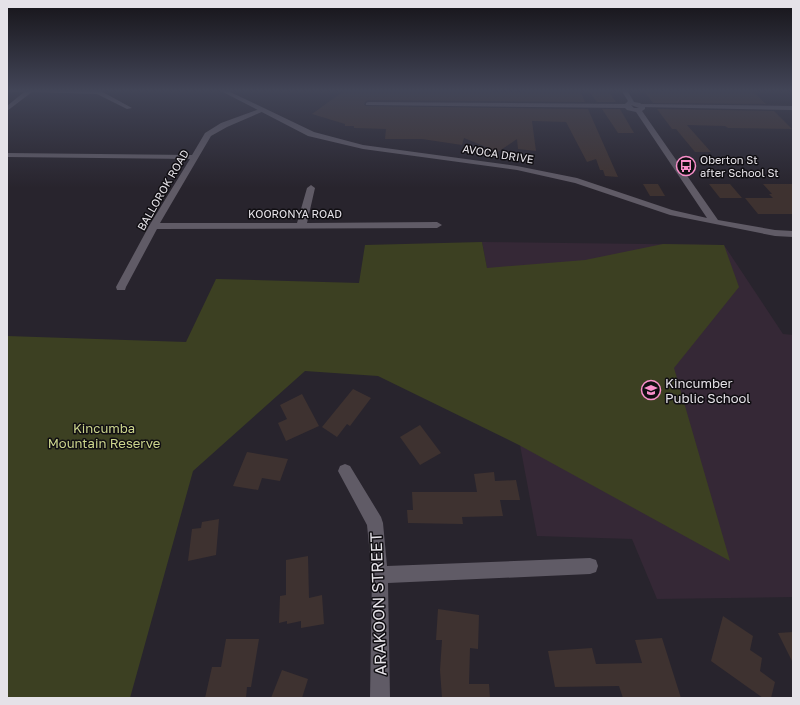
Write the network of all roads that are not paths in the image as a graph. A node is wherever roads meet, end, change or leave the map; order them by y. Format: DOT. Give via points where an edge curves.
graph roads {
  1 [pos="229,123"];
  2 [pos="288,123"];
  3 [pos="650,123"];
  4 [pos="7,155"];
  5 [pos="194,158"];
  6 [pos="311,188"];
  7 [pos="715,222"];
  8 [pos="437,225"];
  9 [pos="154,226"];
  10 [pos="302,226"];
  11 [pos="775,233"];
  12 [pos="793,234"];
  13 [pos="793,240"];
  14 [pos="121,287"];
  15 [pos="345,471"];
  16 [pos="590,566"];
  17 [pos="380,575"];
  18 [pos="380,698"];
  1 -- 5 [label="street, BALLOROK ROAD" via="208,135"];
  2 -- 7 [label="street, AVOCA DRIVE" via="311,134 363,147 517,168 577,181 670,212"];
  3 -- 7 [label="street"];
  4 -- 5 [label="street"];
  5 -- 9 [label="street, BALLOROK ROAD"];
  6 -- 10 [label="street"];
  7 -- 11 [label="street, AVOCA DRIVE"];
  8 -- 10 [label="street, KOORONYA ROAD"];
  9 -- 10 [label="street, KOORONYA ROAD"];
  9 -- 14 [label="street, BALLOROK ROAD"];
  11 -- 12 [label="street, AVOCA DRIVE"];
  11 -- 13 [label="street, AVOCA DRIVE"];
  15 -- 17 [label="street, ARAKOON STREET" via="375,523"];
  16 -- 17 [label="street"];
  17 -- 18 [label="street, ARAKOON STREET"];
}
